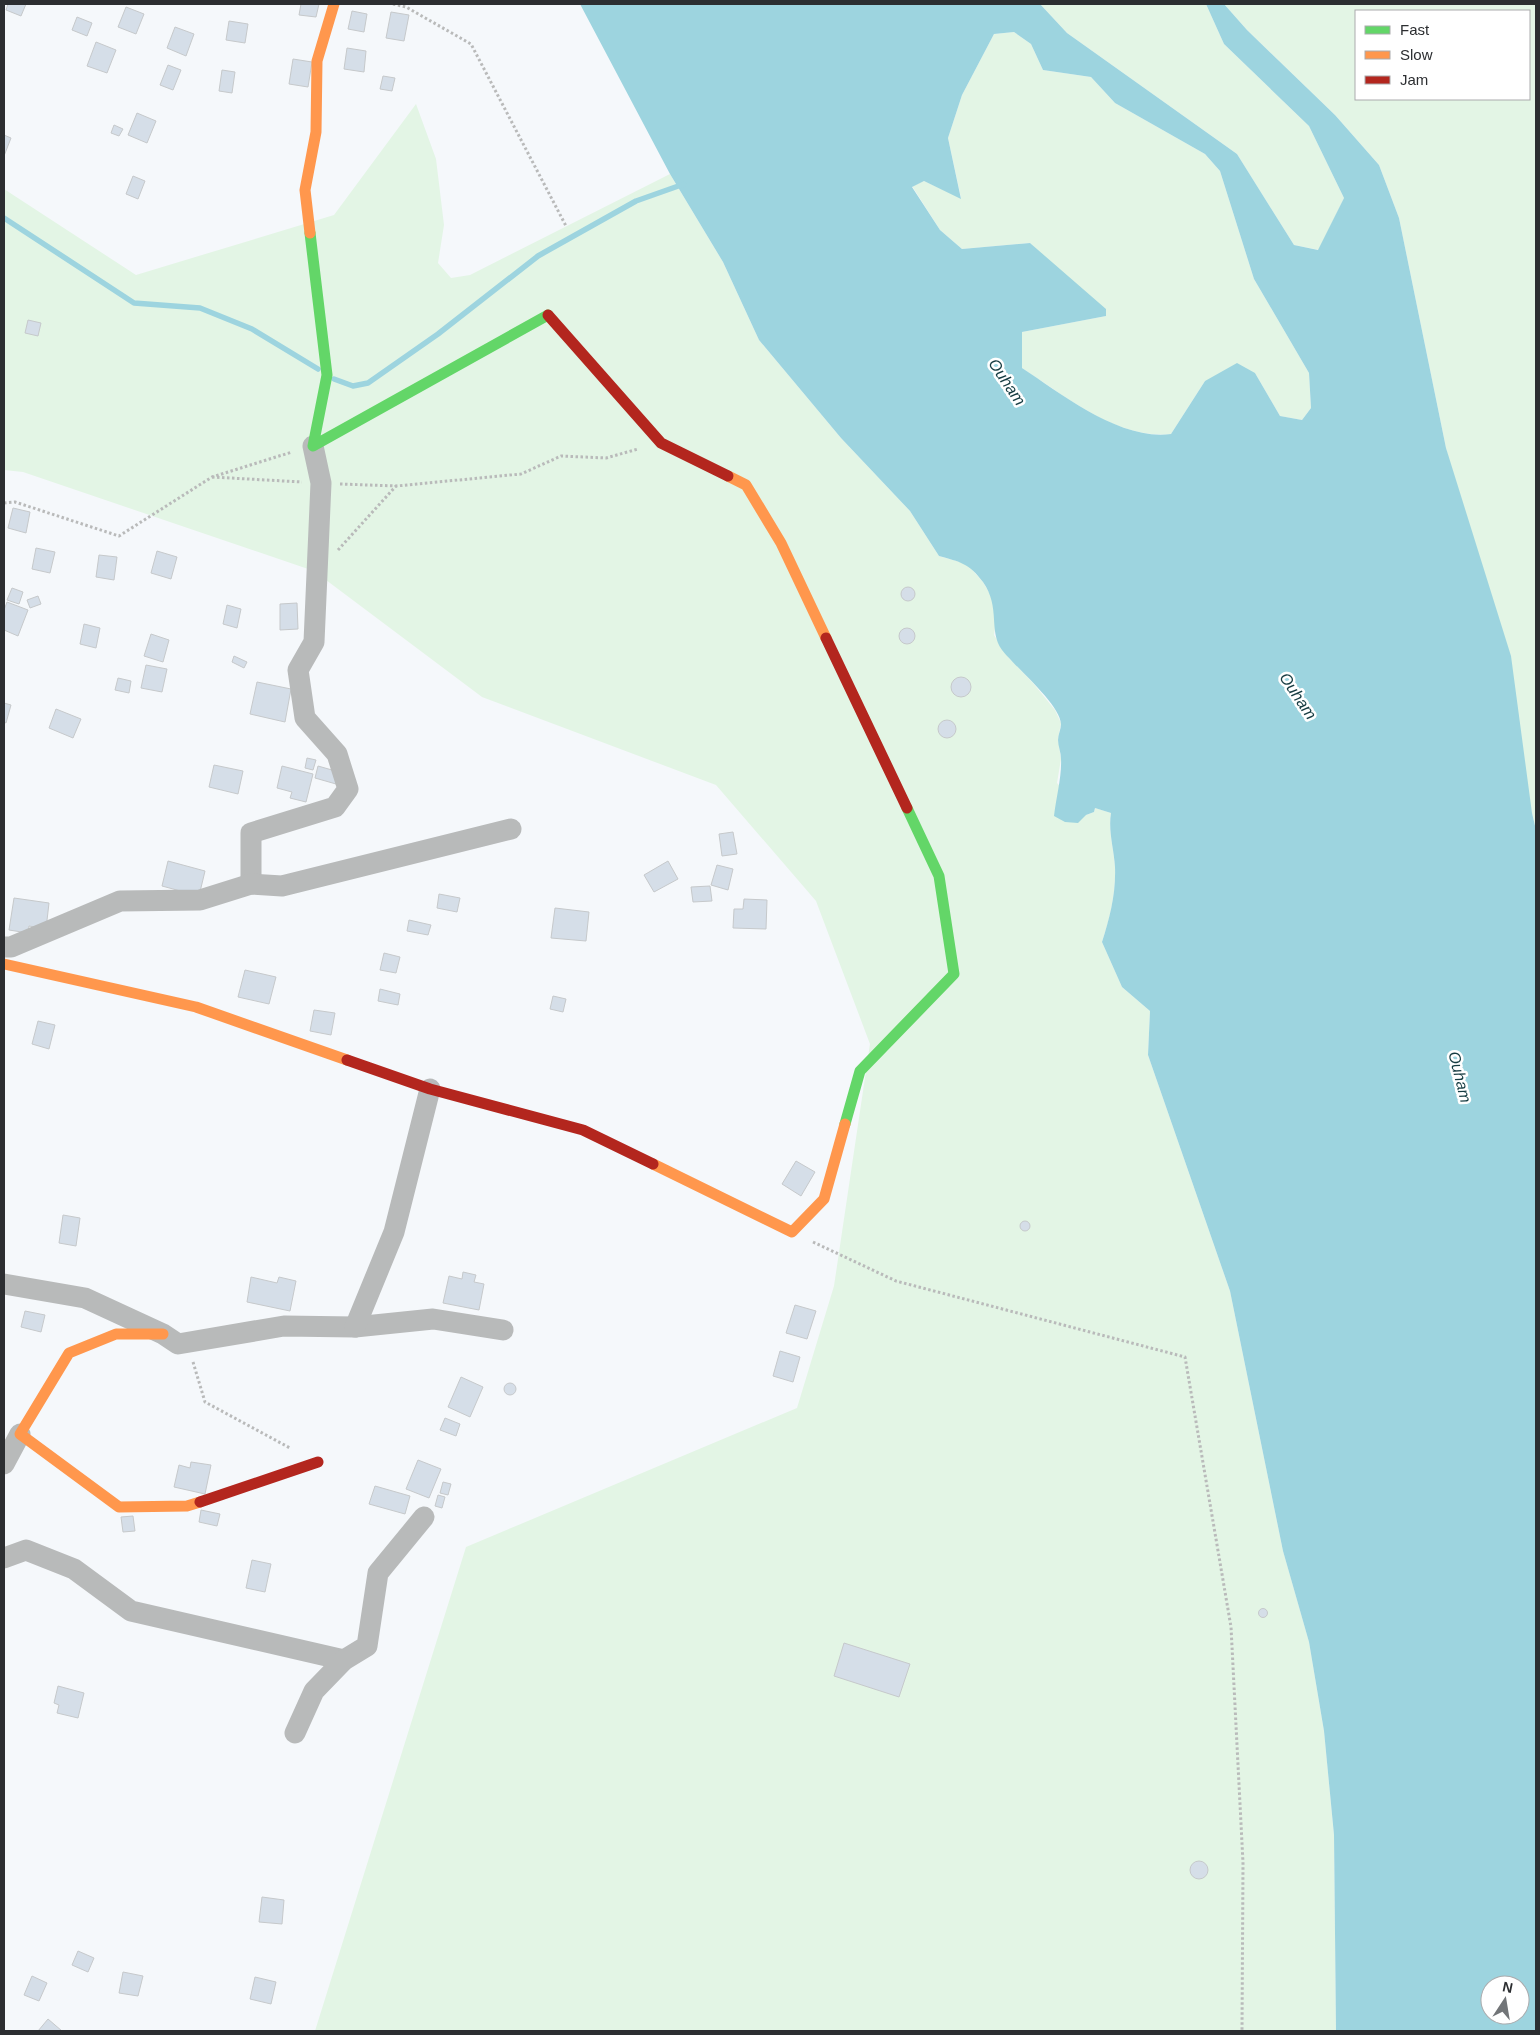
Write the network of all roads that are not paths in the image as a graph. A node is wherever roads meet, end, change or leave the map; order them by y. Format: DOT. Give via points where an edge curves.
graph roads {
  1 [pos="334,4"];
  2 [pos="313,446"];
  3 [pos="511,829"];
  4 [pos="251,884"];
  5 [pos="4,947"];
  6 [pos="4,964"];
  7 [pos="430,1089"];
  8 [pos="4,1284"];
  9 [pos="355,1327"];
  10 [pos="503,1330"];
  11 [pos="170,1339"];
  12 [pos="20,1434"];
  13 [pos="318,1462"];
  14 [pos="4,1464"];
  15 [pos="424,1517"];
  16 [pos="4,1558"];
  17 [pos="344,1660"];
  18 [pos="295,1733"];
  1 -- 2 [label="street" via="317,61 316,132 305,190 327,375"];
  2 -- 4 [label="street" via="321,483 314,642 298,670 306,718 337,754 348,790 335,807 251,833"];
  2 -- 7 [label="street" via="548,315 661,443 746,485 780,543 939,876 954,974 860,1071 824,1200 792,1232 583,1130"];
  3 -- 4 [label="street" via="282,886"];
  4 -- 5 [label="street" via="200,900 120,901"];
  6 -- 7 [label="street" via="196,1007"];
  7 -- 9 [label="street" via="394,1232"];
  8 -- 11 [label="street" via="86,1298"];
  9 -- 10 [label="street" via="433,1320"];
  9 -- 11 [label="street" via="284,1326"];
  11 -- 12 [label="street" via="116,1334 69,1353"];
  12 -- 13 [label="street" via="119,1507 187,1506"];
  12 -- 14 [label="street"];
  15 -- 17 [label="street" via="378,1573 367,1646"];
  16 -- 17 [label="street" via="26,1550 74,1569 131,1611"];
  17 -- 18 [label="street" via="314,1691"];
}
